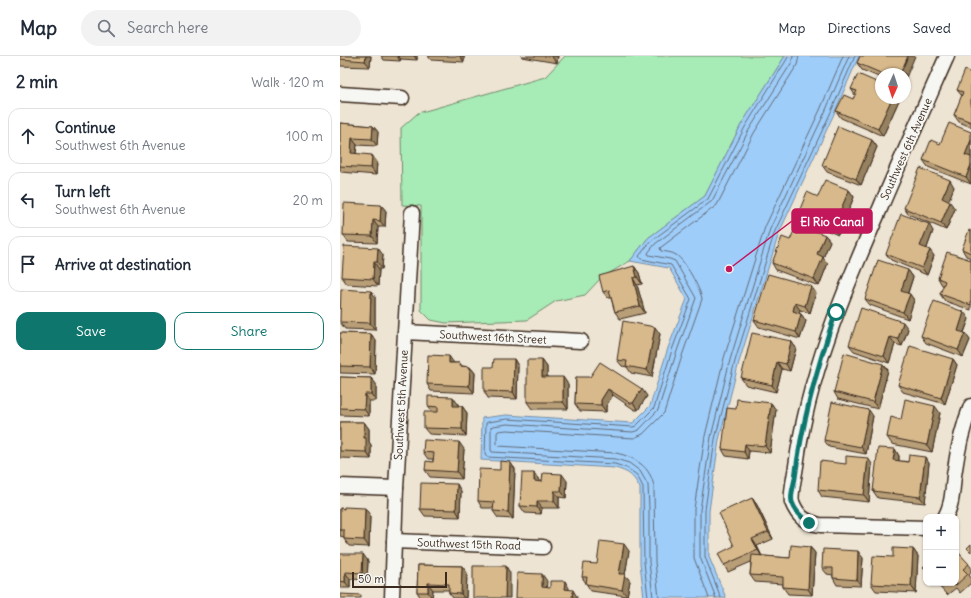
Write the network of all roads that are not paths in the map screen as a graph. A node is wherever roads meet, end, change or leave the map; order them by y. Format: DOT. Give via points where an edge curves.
graph roads {
  1 [pos="947,56"];
  2 [pos="340,94"];
  3 [pos="402,98"];
  4 [pos="412,213"];
  5 [pos="405,332"];
  6 [pos="581,341"];
  7 [pos="971,406"];
  8 [pos="340,486"];
  9 [pos="396,488"];
  10 [pos="946,514"];
  11 [pos="923,528"];
  12 [pos="394,541"];
  13 [pos="543,546"];
  14 [pos="392,598"];
  1 -- 11 [label="street, Southwest 6th Avenue" via="836,312 807,406 792,501 800,516 809,523 820,526"];
  2 -- 3 [label="street"];
  4 -- 5 [label="street, Southwest 5th Avenue"];
  5 -- 6 [label="street, Southwest 16th Street"];
  5 -- 9 [label="street, Southwest 5th Avenue"];
  7 -- 10 [label="street" via="959,445 951,504"];
  8 -- 9 [label="street"];
  9 -- 12 [label="street, Southwest 5th Avenue"];
  12 -- 13 [label="street, Southwest 15th Road"];
  12 -- 14 [label="street, Southwest 5th Avenue"];
}
